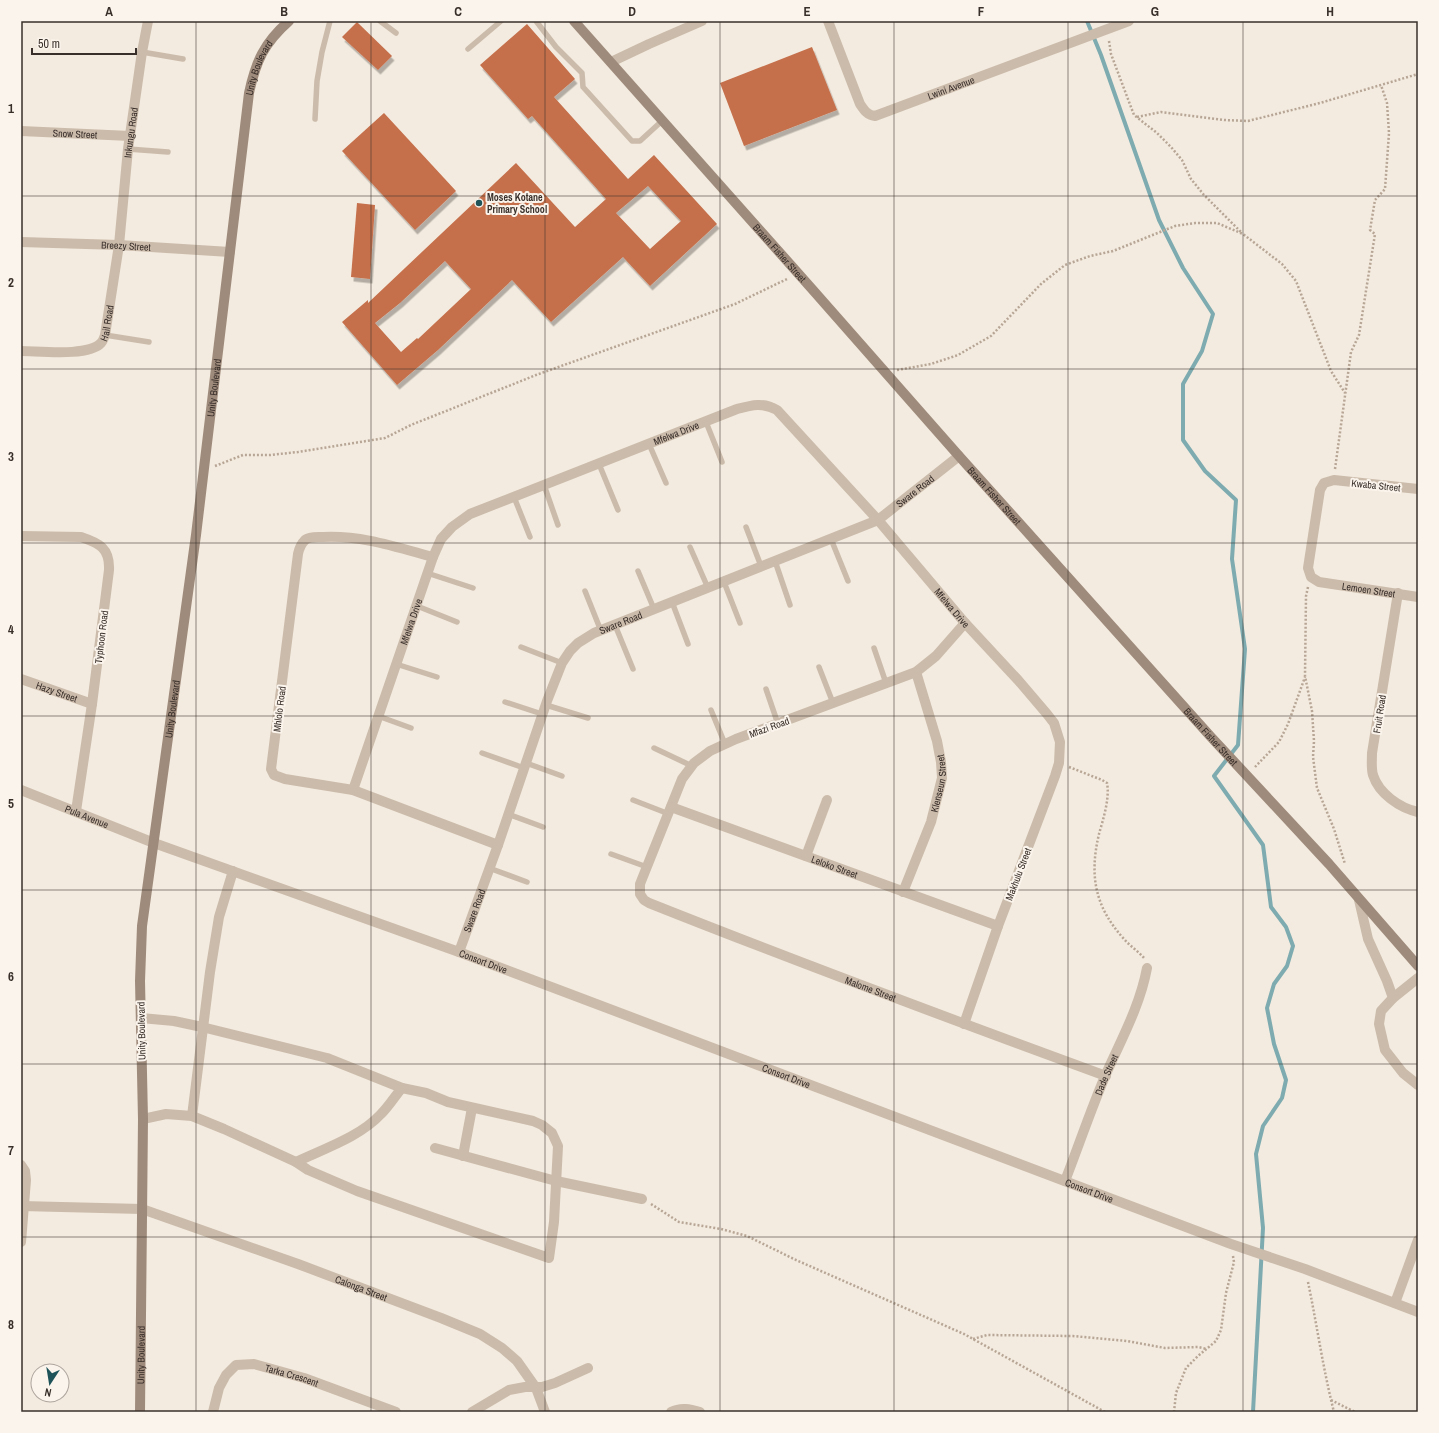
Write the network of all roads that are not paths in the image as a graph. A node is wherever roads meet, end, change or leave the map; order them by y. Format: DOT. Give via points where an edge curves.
graph roads {
  1 [pos="148,21"];
  2 [pos="289,21"];
  3 [pos="330,21"];
  4 [pos="380,21"];
  5 [pos="501,21"];
  6 [pos="536,21"];
  7 [pos="574,21"];
  8 [pos="702,21"];
  9 [pos="828,21"];
  10 [pos="1129,21"];
  11 [pos="396,33"];
  12 [pos="468,49"];
  13 [pos="142,52"];
  14 [pos="183,59"];
  15 [pos="611,62"];
  16 [pos="315,119"];
  17 [pos="663,120"];
  18 [pos="21,131"];
  19 [pos="130,136"];
  20 [pos="128,149"];
  21 [pos="168,152"];
  22 [pos="21,242"];
  23 [pos="119,245"];
  24 [pos="230,252"];
  25 [pos="105,335"];
  26 [pos="149,342"];
  27 [pos="21,351"];
  28 [pos="706,422"];
  29 [pos="649,444"];
  30 [pos="959,456"];
  31 [pos="722,462"];
  32 [pos="599,464"];
  33 [pos="666,483"];
  34 [pos="544,485"];
  35 [pos="1418,489"];
  36 [pos="514,497"];
  37 [pos="618,510"];
  38 [pos="878,520"];
  39 [pos="558,525"];
  40 [pos="746,527"];
  41 [pos="21,536"];
  42 [pos="530,537"];
  43 [pos="830,539"];
  44 [pos="690,547"];
  45 [pos="433,557"];
  46 [pos="775,561"];
  47 [pos="761,566"];
  48 [pos="638,571"];
  49 [pos="427,573"];
  50 [pos="1315,579"];
  51 [pos="848,581"];
  52 [pos="724,582"];
  53 [pos="473,588"];
  54 [pos="708,588"];
  55 [pos="585,591"];
  56 [pos="1398,593"];
  57 [pos="1418,597"];
  58 [pos="672,602"];
  59 [pos="790,605"];
  60 [pos="417,606"];
  61 [pos="654,609"];
  62 [pos="457,622"];
  63 [pos="740,623"];
  64 [pos="965,623"];
  65 [pos="615,625"];
  66 [pos="601,630"];
  67 [pos="688,644"];
  68 [pos="521,647"];
  69 [pos="874,648"];
  70 [pos="562,663"];
  71 [pos="396,664"];
  72 [pos="819,668"];
  73 [pos="633,669"];
  74 [pos="916,672"];
  75 [pos="437,678"];
  76 [pos="21,679"];
  77 [pos="886,683"];
  78 [pos="766,689"];
  79 [pos="505,702"];
  80 [pos="92,704"];
  81 [pos="833,704"];
  82 [pos="544,710"];
  83 [pos="712,710"];
  84 [pos="378,716"];
  85 [pos="588,718"];
  86 [pos="1054,723"];
  87 [pos="778,724"];
  88 [pos="411,728"];
  89 [pos="725,744"];
  90 [pos="654,748"];
  91 [pos="482,753"];
  92 [pos="525,766"];
  93 [pos="692,766"];
  94 [pos="562,776"];
  95 [pos="21,790"];
  96 [pos="353,790"];
  97 [pos="633,800"];
  98 [pos="827,800"];
  99 [pos="670,810"];
  100 [pos="76,811"];
  101 [pos="1418,812"];
  102 [pos="508,814"];
  103 [pos="543,827"];
  104 [pos="154,843"];
  105 [pos="498,845"];
  106 [pos="611,854"];
  107 [pos="806,856"];
  108 [pos="647,867"];
  109 [pos="489,868"];
  110 [pos="233,871"];
  111 [pos="527,882"];
  112 [pos="903,892"];
  113 [pos="640,894"];
  114 [pos="1360,900"];
  115 [pos="998,926"];
  116 [pos="459,952"];
  117 [pos="1418,966"];
  118 [pos="1147,968"];
  119 [pos="1418,978"];
  120 [pos="1393,998"];
  121 [pos="141,1018"];
  122 [pos="964,1024"];
  123 [pos="202,1027"];
  124 [pos="1106,1076"];
  125 [pos="1418,1085"];
  126 [pos="402,1088"];
  127 [pos="472,1108"];
  128 [pos="192,1116"];
  129 [pos="143,1119"];
  130 [pos="435,1148"];
  131 [pos="463,1156"];
  132 [pos="296,1162"];
  133 [pos="21,1165"];
  134 [pos="556,1181"];
  135 [pos="1065,1181"];
  136 [pos="642,1199"];
  137 [pos="22,1206"];
  138 [pos="142,1209"];
  139 [pos="1418,1240"];
  140 [pos="21,1242"];
  141 [pos="1395,1303"];
  142 [pos="1418,1312"];
  143 [pos="588,1368"];
  144 [pos="536,1388"];
  145 [pos="140,1412"];
  146 [pos="213,1412"];
  147 [pos="396,1412"];
  148 [pos="472,1412"];
  149 [pos="545,1412"];
  150 [pos="671,1412"];
  151 [pos="700,1412"];
  1 -- 13 [label="street, Inkungu Road"];
  2 -- 24 [label="street, Unity Boulevard" via="269,41 254,71 249,93"];
  3 -- 16 [label="lane" via="317,81"];
  4 -- 11 [label="lane"];
  5 -- 12 [label="lane"];
  6 -- 17 [label="lane" via="556,47 582,73 583,87 632,141 640,141"];
  7 -- 15 [label="street, Braam Fisher Street"];
  8 -- 15 [label="street"];
  9 -- 10 [label="street, Lwini Avenue" via="860,104 868,114 875,116"];
  13 -- 14 [label="lane"];
  13 -- 19 [label="street, Inkungu Road"];
  15 -- 17 [label="street, Braam Fisher Street"];
  17 -- 30 [label="street, Braam Fisher Street"];
  18 -- 19 [label="street, Snow Street"];
  19 -- 20 [label="street, Inkungu Road"];
  20 -- 21 [label="lane"];
  20 -- 23 [label="street, Inkungu Road"];
  22 -- 23 [label="street, Breezy Street"];
  23 -- 24 [label="street, Breezy Street"];
  23 -- 25 [label="street, Hail Road"];
  24 -- 104 [label="street, Unity Boulevard"];
  25 -- 26 [label="lane"];
  25 -- 27 [label="street, Hail Road" via="97,347 89,350"];
  28 -- 29 [label="street, Mfelwa Drive"];
  28 -- 31 [label="lane"];
  28 -- 38 [label="street, Mfelwa Drive" via="750,405 769,406 777,410"];
  29 -- 32 [label="street, Mfelwa Drive"];
  29 -- 33 [label="lane"];
  30 -- 38 [label="street, Sware Road"];
  30 -- 114 [label="street, Braam Fisher Street"];
  32 -- 34 [label="street, Mfelwa Drive"];
  32 -- 37 [label="lane"];
  34 -- 36 [label="street, Mfelwa Drive"];
  34 -- 39 [label="lane"];
  35 -- 50 [label="street, Kwaba Street" via="1334,480 1324,482 1320,490 1308,568"];
  36 -- 42 [label="lane"];
  36 -- 45 [label="street, Mfelwa Drive" via="470,514 452,527 441,539"];
  38 -- 43 [label="street, Sware Road"];
  38 -- 64 [label="street, Mfelwa Drive"];
  40 -- 47 [label="lane"];
  41 -- 80 [label="street, Typhoon Road" via="81,537 102,547 109,557"];
  43 -- 46 [label="street, Sware Road"];
  43 -- 51 [label="lane"];
  44 -- 54 [label="lane"];
  45 -- 49 [label="street, Mfelwa Drive"];
  45 -- 96 [label="street, Mhlolo Road" via="366,539 336,537 309,538 300,549 271,770 280,778"];
  46 -- 47 [label="street, Sware Road"];
  46 -- 59 [label="lane"];
  47 -- 52 [label="street, Sware Road"];
  48 -- 61 [label="lane"];
  49 -- 53 [label="lane"];
  49 -- 60 [label="street, Mfelwa Drive"];
  50 -- 56 [label="street, Lemoen Street"];
  52 -- 54 [label="street, Sware Road"];
  52 -- 63 [label="lane"];
  54 -- 58 [label="street, Sware Road"];
  55 -- 66 [label="lane"];
  56 -- 57 [label="street, Lemoen Street"];
  56 -- 101 [label="street, Fruit Road" via="1372,765 1374,776 1383,792 1400,805"];
  58 -- 61 [label="street, Sware Road"];
  58 -- 67 [label="lane"];
  60 -- 62 [label="lane"];
  60 -- 71 [label="street, Mfelwa Drive"];
  61 -- 65 [label="street, Sware Road"];
  64 -- 74 [label="street, Mfazi Road" via="936,656"];
  64 -- 86 [label="street, Mfelwa Drive"];
  65 -- 66 [label="street, Sware Road"];
  65 -- 73 [label="lane"];
  66 -- 70 [label="street, Sware Road" via="578,643"];
  68 -- 70 [label="lane"];
  69 -- 77 [label="lane"];
  70 -- 82 [label="street, Sware Road"];
  71 -- 75 [label="lane"];
  71 -- 84 [label="street, Mfelwa Drive"];
  72 -- 81 [label="lane"];
  74 -- 77 [label="street, Mfazi Road"];
  74 -- 112 [label="street, Klenseun Street" via="937,741 942,778 931,822"];
  76 -- 80 [label="street, Hazy Street"];
  77 -- 81 [label="street, Mfazi Road"];
  78 -- 87 [label="lane"];
  79 -- 82 [label="lane"];
  80 -- 100 [label="street, Typhoon Road"];
  81 -- 87 [label="street, Mfazi Road"];
  82 -- 85 [label="lane"];
  82 -- 92 [label="street, Sware Road"];
  83 -- 89 [label="lane"];
  84 -- 88 [label="lane"];
  84 -- 96 [label="street, Mfelwa Drive"];
  86 -- 115 [label="street, Makhulu Street" via="1060,742 1060,763"];
  87 -- 89 [label="street, Mfazi Road"];
  89 -- 93 [label="street, Mfazi Road" via="710,751"];
  90 -- 93 [label="lane"];
  91 -- 92 [label="lane"];
  92 -- 94 [label="lane"];
  92 -- 102 [label="street, Sware Road"];
  93 -- 99 [label="street, Mfazi Road" via="682,779"];
  95 -- 100 [label="street, Pula Avenue"];
  96 -- 105 [label="street, Mhlolo Road"];
  97 -- 99 [label="lane"];
  98 -- 107 [label="street"];
  99 -- 107 [label="street, Leloko Street"];
  99 -- 108 [label="street, Mfazi Road"];
  100 -- 104 [label="street, Pula Avenue"];
  102 -- 103 [label="lane"];
  102 -- 105 [label="street, Sware Road"];
  104 -- 110 [label="street, Consort Drive"];
  104 -- 121 [label="street, Unity Boulevard" via="140,952"];
  105 -- 109 [label="street, Sware Road"];
  106 -- 108 [label="lane"];
  107 -- 112 [label="street, Leloko Street"];
  108 -- 113 [label="street, Mfazi Road" via="640,884"];
  109 -- 111 [label="lane"];
  109 -- 116 [label="street, Sware Road"];
  110 -- 116 [label="street, Consort Drive"];
  110 -- 123 [label="street" via="219,917"];
  112 -- 115 [label="street, Leloko Street"];
  113 -- 122 [label="street, Malome Street" via="644,900 670,911"];
  114 -- 117 [label="street, Braam Fisher Street"];
  114 -- 120 [label="street" via="1368,939"];
  115 -- 122 [label="street, Makhulu Street"];
  116 -- 135 [label="street, Consort Drive"];
  118 -- 124 [label="street, Dade Street" via="1136,1006"];
  119 -- 120 [label="street"];
  120 -- 125 [label="street" via="1381,1011 1380,1024 1385,1050 1403,1073"];
  121 -- 123 [label="street"];
  121 -- 129 [label="street, Unity Boulevard"];
  122 -- 124 [label="street, Malome Street"];
  123 -- 126 [label="street" via="327,1058"];
  123 -- 128 [label="street"];
  124 -- 135 [label="street, Dade Street"];
  126 -- 127 [label="street"];
  126 -- 132 [label="street" via="381,1115 369,1124"];
  127 -- 131 [label="street"];
  127 -- 134 [label="street" via="533,1121 547,1129 558,1146"];
  128 -- 129 [label="street" via="166,1114"];
  128 -- 132 [label="street"];
  129 -- 138 [label="street, Unity Boulevard"];
  130 -- 131 [label="street"];
  131 -- 134 [label="street"];
  132 -- 134 [label="street" via="308,1170 357,1191 549,1258"];
  133 -- 137 [label="street" via="26,1180"];
  134 -- 136 [label="street"];
  135 -- 141 [label="street, Consort Drive"];
  137 -- 138 [label="street, Calonga Street"];
  137 -- 140 [label="street"];
  138 -- 144 [label="street, Calonga Street" via="298,1264 480,1334 517,1361"];
  138 -- 145 [label="street, Unity Boulevard"];
  139 -- 141 [label="street"];
  141 -- 142 [label="street, Consort Drive"];
  143 -- 144 [label="street" via="555,1383"];
  144 -- 148 [label="street" via="509,1390"];
  144 -- 149 [label="street, Calonga Street"];
  146 -- 147 [label="street, Tarka Crescent" via="219,1388 229,1372 236,1365 254,1364 304,1378"];
  150 -- 151 [label="street" via="685,1409"];
}
